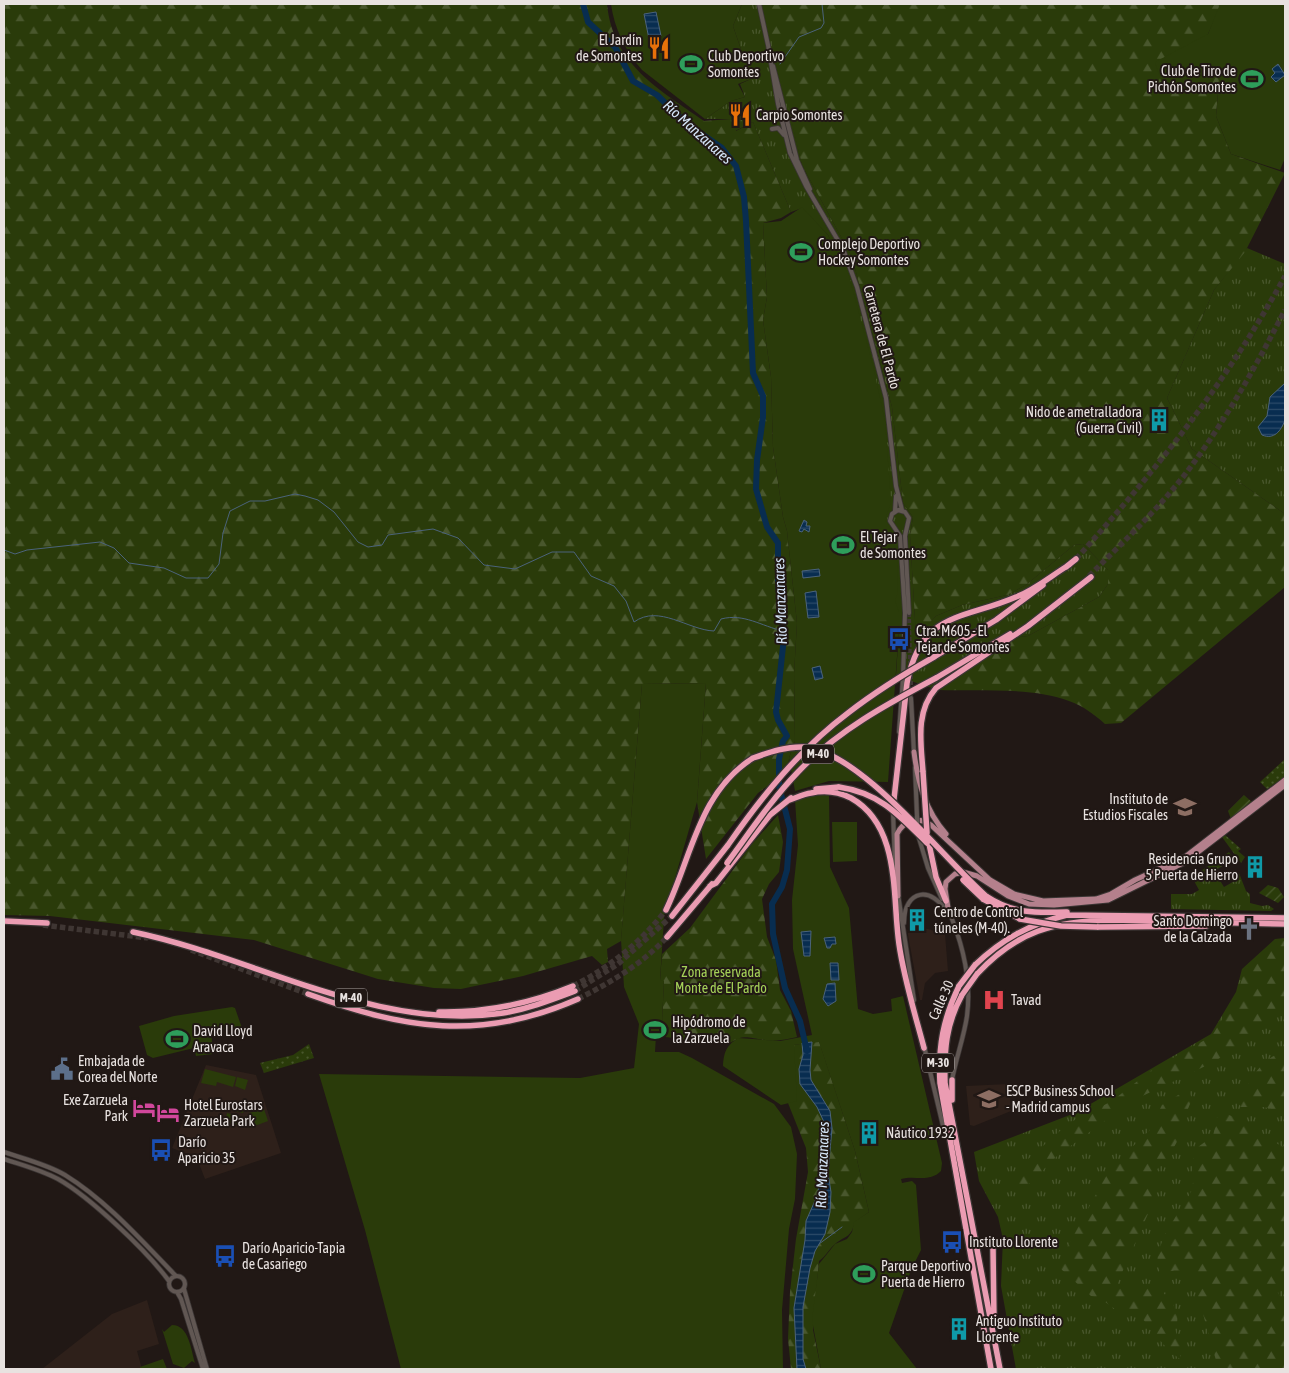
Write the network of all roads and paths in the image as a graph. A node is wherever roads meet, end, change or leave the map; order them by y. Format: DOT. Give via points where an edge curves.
graph roads {
  1 [pos="759,4"];
  2 [pos="768,45"];
  3 [pos="782,121"];
  4 [pos="772,129"];
  5 [pos="790,154"];
  6 [pos="798,160"];
  7 [pos="816,202"];
  8 [pos="896,486"];
  9 [pos="902,510"];
  10 [pos="895,512"];
  11 [pos="905,526"];
  12 [pos="897,528"];
  13 [pos="1076,559"];
  14 [pos="1069,565"];
  15 [pos="909,613"];
  16 [pos="911,698"];
  17 [pos="914,752"];
  18 [pos="1285,780"];
  19 [pos="1285,785"];
  20 [pos="789,800"];
  21 [pos="894,800"];
  22 [pos="968,859"];
  23 [pos="729,863"];
  24 [pos="898,896"];
  25 [pos="985,897"];
  26 [pos="947,904"];
  27 [pos="666,910"];
  28 [pos="1079,914"];
  29 [pos="672,916"];
  30 [pos="1285,918"];
  31 [pos="4,921"];
  32 [pos="47,922"];
  33 [pos="954,924"];
  34 [pos="1261,924"];
  35 [pos="1285,924"];
  36 [pos="133,932"];
  37 [pos="667,937"];
  38 [pos="904,939"];
  39 [pos="574,988"];
  40 [pos="308,994"];
  41 [pos="578,999"];
  42 [pos="924,1048"];
  43 [pos="952,1080"];
  44 [pos="951,1110"];
  45 [pos="944,1130"];
  46 [pos="949,1143"];
  47 [pos="4,1152"];
  48 [pos="4,1159"];
  49 [pos="993,1248"];
  50 [pos="175,1276"];
  51 [pos="168,1281"];
  52 [pos="184,1289"];
  53 [pos="177,1292"];
  54 [pos="981,1328"];
  55 [pos="986,1342"];
  56 [pos="999,1367"];
  57 [pos="203,1369"];
  58 [pos="207,1369"];
  59 [pos="991,1369"];
  1 -- 2 [label="street, Carretera de El Pardo"];
  2 -- 3 [label="street, Carretera de El Pardo"];
  2 -- 6 [label="street, Carretera de El Pardo"];
  3 -- 5 [label="street, Carretera de El Pardo"];
  3 -- 6 [label="street" via="786,124"];
  4 -- 5 [label="street" via="778,128 783,133"];
  5 -- 7 [label="street, Carretera de El Pardo"];
  6 -- 7 [label="street, Carretera de El Pardo"];
  7 -- 8 [label="street, Carretera de El Pardo" via="849,262 857,287 889,411"];
  8 -- 9 [label="street, Carretera de El Pardo"];
  8 -- 10 [label="street, Carretera de El Pardo"];
  9 -- 10 [label="street"];
  9 -- 11 [label="street" via="909,518"];
  10 -- 12 [label="street" via="890,520"];
  11 -- 12 [label="street"];
  11 -- 15 [label="street"];
  12 -- 21 [label="street" via="901,546 906,639"];
  13 -- 14 [label="highway, M-40"];
  14 -- 21 [label="highway" via="1025,594 948,620 923,642 906,683"];
  14 -- 29 [label="highway, M-40, bridge" via="996,620 873,695 822,735 767,791"];
  16 -- 17 [label="street"];
  17 -- 22 [label="main road" via="925,802 940,828"];
  17 -- 26 [label="street, bridge" via="917,825 928,868"];
  18 -- 22 [label="main road" via="1185,857 1100,898 1049,901 1025,898 1000,886"];
  19 -- 26 [label="main road" via="1190,859 1108,900 1029,904 963,872 950,876 945,885"];
  20 -- 23 [label="highway" via="770,816"];
  20 -- 25 [label="highway, bridge" via="824,788 865,792 898,814"];
  20 -- 42 [label="highway" via="812,793 837,793 865,807 878,822 888,852 903,966"];
  21 -- 24 [label="street"];
  22 -- 24 [label="main road" via="927,822 908,822 896,839"];
  23 -- 26 [label="highway, M-40, bridge" via="777,796 827,746 876,711 1008,636 1090,577 1028,626 941,683 931,693 922,712 926,833"];
  23 -- 37 [label="highway, M-40"];
  24 -- 38 [label="street"];
  25 -- 27 [label="highway, bridge" via="878,788 849,765 805,748 776,751 753,758 732,774 712,799"];
  25 -- 28 [label="highway" via="1025,913"];
  25 -- 34 [label="highway, bridge" via="1020,919 1046,924 1096,927"];
  26 -- 33 [label="street"];
  28 -- 30 [label="highway, Calle 30 / M-30"];
  28 -- 46 [label="highway, Calle 30 / M-30, bridge" via="1029,926 991,950 959,986 946,1015 938,1056"];
  31 -- 32 [label="highway"];
  33 -- 38 [label="street" via="941,901 934,896 920,896 906,906"];
  33 -- 43 [label="street" via="961,942 968,992 967,1016"];
  34 -- 35 [label="highway, Calle 30 / M-30"];
  34 -- 44 [label="highway, Calle 30 / M-30, bridge" via="1088,920 1055,925 1017,939 977,974 951,1018 945,1049 945,1083"];
  36 -- 39 [label="highway, M-40" via="185,944 330,992 400,1010 448,1016 503,1013 549,1001"];
  38 -- 42 [label="street"];
  40 -- 41 [label="highway, M-40" via="388,1019 447,1027 504,1023 531,1017"];
  42 -- 45 [label="street"];
  43 -- 44 [label="highway"];
  44 -- 56 [label="highway, Calle 30 / M-30"];
  45 -- 46 [label="highway"];
  46 -- 55 [label="highway, Calle 30 / M-30"];
  47 -- 50 [label="street" via="46,1165 72,1180 126,1224"];
  48 -- 51 [label="street" via="46,1174 69,1187 120,1229"];
  49 -- 56 [label="highway"];
  50 -- 51 [label="street"];
  50 -- 52 [label="street" via="185,1281"];
  51 -- 53 [label="street" via="171,1290"];
  52 -- 53 [label="street"];
  52 -- 58 [label="street"];
  53 -- 57 [label="street"];
  54 -- 55 [label="highway"];
  55 -- 59 [label="highway, Calle 30 / M-30"];
}
